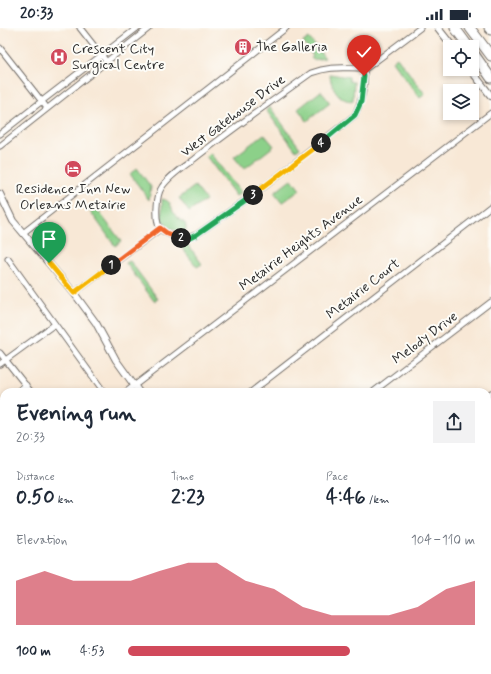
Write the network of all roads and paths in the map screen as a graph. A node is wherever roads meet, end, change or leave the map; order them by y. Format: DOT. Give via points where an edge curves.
graph roads {
  1 [pos="80,28"];
  2 [pos="137,28"];
  3 [pos="148,28"];
  4 [pos="286,28"];
  5 [pos="420,28"];
  6 [pos="438,28"];
  7 [pos="455,28"];
  8 [pos="470,28"];
  9 [pos="489,28"];
  10 [pos="491,30"];
  11 [pos="447,40"];
  12 [pos="464,40"];
  13 [pos="0,48"];
  14 [pos="101,55"];
  15 [pos="491,56"];
  16 [pos="106,62"];
  17 [pos="479,62"];
  18 [pos="364,70"];
  19 [pos="475,76"];
  20 [pos="491,78"];
  21 [pos="491,96"];
  22 [pos="42,100"];
  23 [pos="47,108"];
  24 [pos="491,113"];
  25 [pos="0,134"];
  26 [pos="0,146"];
  27 [pos="0,194"];
  28 [pos="491,206"];
  29 [pos="160,228"];
  30 [pos="23,233"];
  31 [pos="8,260"];
  32 [pos="74,293"];
  33 [pos="491,302"];
  34 [pos="55,324"];
  35 [pos="0,353"];
  36 [pos="5,360"];
  37 [pos="0,364"];
  38 [pos="26,385"];
  39 [pos="134,386"];
  40 [pos="22,388"];
  41 [pos="28,388"];
  42 [pos="101,388"];
  43 [pos="131,388"];
  44 [pos="256,388"];
  45 [pos="378,388"];
  1 -- 14 [label="street"];
  2 -- 14 [label="street"];
  3 -- 16 [label="street"];
  4 -- 30 [label="street"];
  5 -- 18 [label="street"];
  6 -- 11 [label="street"];
  7 -- 12 [label="highway"];
  8 -- 15 [label="highway"];
  9 -- 10 [label="highway"];
  13 -- 22 [label="street"];
  14 -- 16 [label="street"];
  14 -- 22 [label="street"];
  16 -- 23 [label="street"];
  17 -- 20 [label="highway"];
  18 -- 29 [label="street, West Gatehouse Drive" via="332,67 311,73 205,150 167,180 161,188 157,217"];
  18 -- 29 [label="street" via="361,102 355,115 270,183 190,238 176,237"];
  19 -- 21 [label="street"];
  22 -- 23 [label="street"];
  22 -- 25 [label="street"];
  23 -- 26 [label="street"];
  24 -- 39 [label="street, Metairie Heights Avenue"];
  27 -- 30 [label="street" via="13,221"];
  28 -- 44 [label="street, Metairie Court"];
  29 -- 32 [label="street"];
  30 -- 32 [label="street"];
  31 -- 34 [label="street"];
  32 -- 39 [label="street" via="96,323"];
  33 -- 45 [label="street, Melody Drive"];
  34 -- 36 [label="street"];
  34 -- 42 [label="street"];
  35 -- 36 [label="street"];
  36 -- 37 [label="street"];
  36 -- 38 [label="street"];
  38 -- 40 [label="street"];
  38 -- 41 [label="street"];
  39 -- 43 [label="street, Metairie Heights Avenue"];
}
